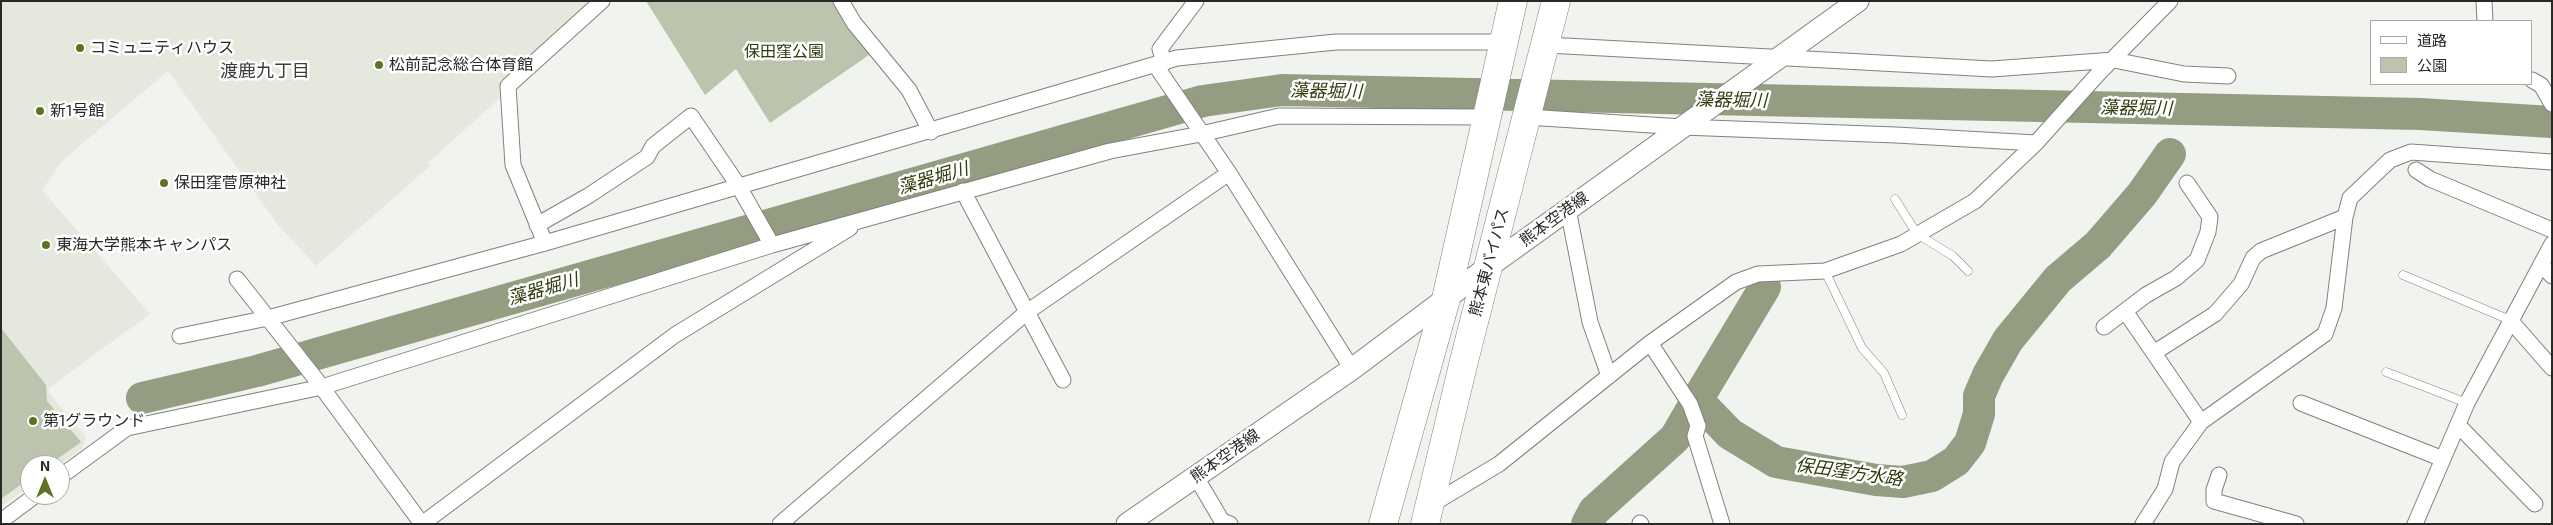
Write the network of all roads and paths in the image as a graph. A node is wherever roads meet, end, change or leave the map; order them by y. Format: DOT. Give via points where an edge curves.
graph roads {
  1 [pos="602,1"];
  2 [pos="841,1"];
  3 [pos="1196,1"];
  4 [pos="1513,1"];
  5 [pos="1556,1"];
  6 [pos="1858,1"];
  7 [pos="2170,1"];
  8 [pos="2484,1"];
  9 [pos="2486,20"];
  10 [pos="1504,42"];
  11 [pos="1547,44"];
  12 [pos="2114,60"];
  13 [pos="1774,62"];
  14 [pos="1160,64"];
  15 [pos="2228,76"];
  16 [pos="1486,117"];
  17 [pos="1527,117"];
  18 [pos="1687,124"];
  19 [pos="1198,129"];
  20 [pos="931,132"];
  21 [pos="2036,143"];
  22 [pos="2552,162"];
  23 [pos="2416,170"];
  24 [pos="1229,173"];
  25 [pos="2186,183"];
  26 [pos="738,185"];
  27 [pos="963,191"];
  28 [pos="1895,199"];
  29 [pos="1568,209"];
  30 [pos="2345,217"];
  31 [pos="864,220"];
  32 [pos="537,225"];
  33 [pos="2552,230"];
  34 [pos="1917,234"];
  35 [pos="769,240"];
  36 [pos="545,243"];
  37 [pos="2552,244"];
  38 [pos="2541,264"];
  39 [pos="1488,267"];
  40 [pos="1825,271"];
  41 [pos="1968,271"];
  42 [pos="2403,274"];
  43 [pos="2552,276"];
  44 [pos="237,279"];
  45 [pos="1446,299"];
  46 [pos="2125,311"];
  47 [pos="1027,312"];
  48 [pos="268,318"];
  49 [pos="2510,320"];
  50 [pos="2104,327"];
  51 [pos="180,336"];
  52 [pos="1650,343"];
  53 [pos="2155,352"];
  54 [pos="2552,368"];
  55 [pos="1352,369"];
  56 [pos="2386,372"];
  57 [pos="1609,376"];
  58 [pos="1063,380"];
  59 [pos="318,383"];
  60 [pos="2301,403"];
  61 [pos="2467,403"];
  62 [pos="1902,415"];
  63 [pos="2201,422"];
  64 [pos="2458,425"];
  65 [pos="2443,459"];
  66 [pos="70,470"];
  67 [pos="2219,475"];
  68 [pos="1196,476"];
  69 [pos="2534,504"];
  70 [pos="23,505"];
  71 [pos="1427,515"];
  72 [pos="1,521"];
  73 [pos="422,524"];
  74 [pos="780,524"];
  75 [pos="1127,524"];
  76 [pos="1230,524"];
  77 [pos="1383,524"];
  78 [pos="1722,524"];
  79 [pos="2143,524"];
  80 [pos="2296,524"];
  81 [pos="2415,524"];
  1 -- 32 [label="street" via="508,86 513,165"];
  2 -- 20 [label="street" via="854,23 910,90"];
  3 -- 14 [label="street" via="1160,49"];
  4 -- 10 [label="highway, 熊本東バイパス"];
  5 -- 11 [label="highway, 熊本東バイパス"];
  6 -- 13 [label="main road, 熊本空港線"];
  7 -- 12 [label="street"];
  8 -- 9 [label="street"];
  10 -- 14 [label="street" via="1336,42 1205,54"];
  10 -- 16 [label="highway, 熊本東バイパス"];
  11 -- 13 [label="street"];
  11 -- 17 [label="highway, 熊本東バイパス"];
  12 -- 13 [label="street" via="1992,69"];
  12 -- 15 [label="street" via="2184,74"];
  12 -- 21 [label="street"];
  13 -- 18 [label="main road, 熊本空港線"];
  14 -- 19 [label="street"];
  14 -- 20 [label="street"];
  16 -- 19 [label="street" via="1279,116"];
  16 -- 45 [label="highway, 熊本東バイパス"];
  17 -- 18 [label="street"];
  17 -- 39 [label="highway, 熊本東バイパス"];
  18 -- 21 [label="street"];
  18 -- 29 [label="main road, 熊本空港線"];
  19 -- 24 [label="street"];
  19 -- 27 [label="street"];
  20 -- 26 [label="street"];
  21 -- 34 [label="street" via="1975,201"];
  22 -- 30 [label="street" via="2411,152 2390,160 2350,198"];
  23 -- 33 [label="street"];
  24 -- 47 [label="street"];
  24 -- 55 [label="street"];
  25 -- 46 [label="street" via="2210,217 2197,260 2176,278"];
  26 -- 32 [label="street" via="691,116 653,146 647,156 588,196"];
  26 -- 35 [label="street"];
  26 -- 36 [label="street"];
  27 -- 31 [label="street"];
  27 -- 47 [label="street"];
  28 -- 34 [label="lane"];
  29 -- 39 [label="main road, 熊本空港線"];
  29 -- 57 [label="street" via="1590,322"];
  30 -- 53 [label="street" via="2261,251 2253,258 2241,284 2214,314"];
  30 -- 63 [label="street" via="2334,308 2325,334"];
  31 -- 35 [label="street"];
  31 -- 73 [label="street" via="675,335"];
  32 -- 36 [label="street"];
  34 -- 40 [label="street" via="1901,244"];
  34 -- 41 [label="lane" via="1953,256"];
  35 -- 59 [label="street"];
  36 -- 48 [label="street"];
  37 -- 38 [label="street"];
  38 -- 43 [label="street"];
  38 -- 49 [label="street"];
  39 -- 45 [label="main road, 熊本空港線"];
  39 -- 71 [label="highway, 熊本東バイパス"];
  40 -- 52 [label="street" via="1758,274 1736,282"];
  40 -- 62 [label="lane" via="1862,348 1884,373"];
  42 -- 49 [label="lane"];
  44 -- 48 [label="street"];
  45 -- 55 [label="main road, 熊本空港線"];
  45 -- 77 [label="highway, 熊本東バイパス"];
  46 -- 50 [label="street"];
  46 -- 53 [label="street"];
  47 -- 58 [label="street"];
  47 -- 74 [label="street"];
  48 -- 51 [label="street"];
  48 -- 59 [label="street"];
  49 -- 54 [label="street"];
  49 -- 61 [label="street"];
  52 -- 57 [label="street"];
  52 -- 78 [label="street" via="1690,404 1698,426 1695,436"];
  53 -- 63 [label="street"];
  55 -- 68 [label="main road, 熊本空港線"];
  56 -- 61 [label="lane"];
  57 -- 71 [label="street" via="1499,464"];
  59 -- 66 [label="street" via="127,428"];
  59 -- 73 [label="street"];
  60 -- 65 [label="street" via="2344,412"];
  61 -- 64 [label="street"];
  63 -- 79 [label="street" via="2172,462 2165,489"];
  64 -- 65 [label="street"];
  64 -- 69 [label="street"];
  65 -- 81 [label="street"];
  67 -- 80 [label="street" via="2214,501"];
  68 -- 75 [label="main road, 熊本空港線"];
  68 -- 76 [label="street" via="1222,521"];
  70 -- 72 [label="street"];
}
